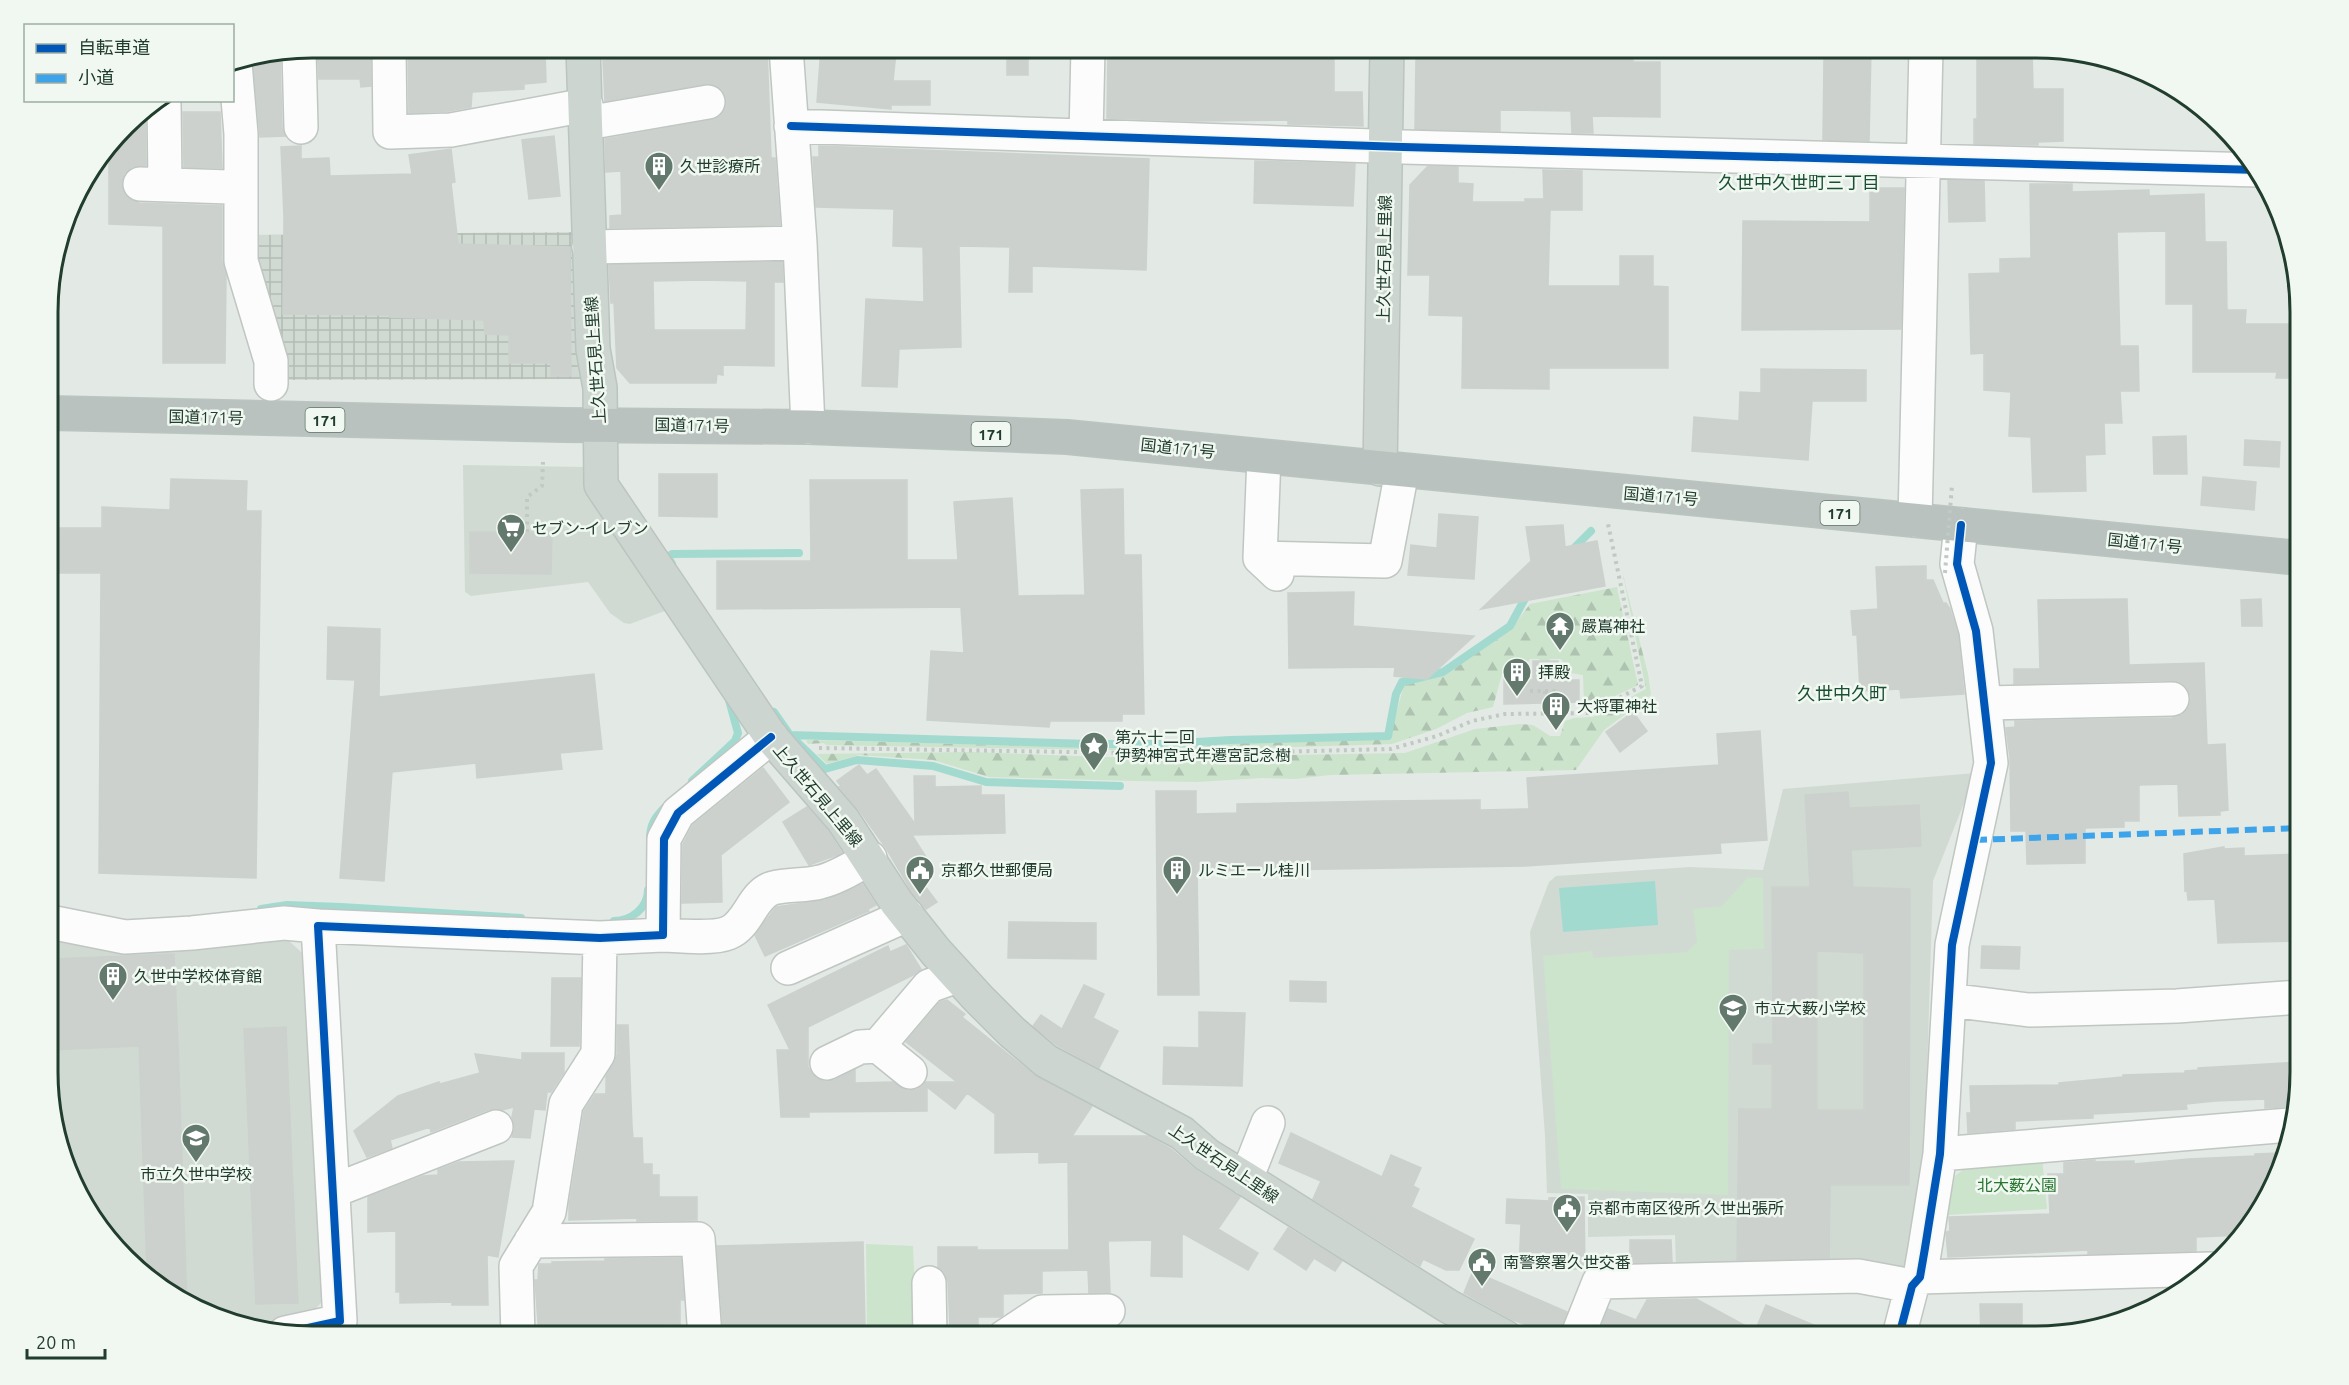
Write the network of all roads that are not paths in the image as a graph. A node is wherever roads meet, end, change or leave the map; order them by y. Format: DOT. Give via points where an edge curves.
graph roads {
  1 [pos="389,58"];
  2 [pos="584,58"];
  3 [pos="787,58"];
  4 [pos="1088,58"];
  5 [pos="1387,58"];
  6 [pos="1926,58"];
  7 [pos="300,59"];
  8 [pos="236,70"];
  9 [pos="708,102"];
  10 [pos="164,107"];
  11 [pos="587,114"];
  12 [pos="791,126"];
  13 [pos="301,127"];
  14 [pos="1086,136"];
  15 [pos="1386,147"];
  16 [pos="1924,161"];
  17 [pos="2247,170"];
  18 [pos="229,187"];
  19 [pos="800,243"];
  20 [pos="589,247"];
  21 [pos="271,384"];
  22 [pos="58,413"];
  23 [pos="600,425"];
  24 [pos="808,427"];
  25 [pos="1264,457"];
  26 [pos="1391,470"];
  27 [pos="1915,520"];
  28 [pos="1961,525"];
  29 [pos="2290,557"];
  30 [pos="2172,699"];
  31 [pos="1985,703"];
  32 [pos="771,737"];
  33 [pos="870,858"];
  34 [pos="907,915"];
  35 [pos="58,924"];
  36 [pos="318,926"];
  37 [pos="663,935"];
  38 [pos="600,938"];
  39 [pos="788,968"];
  40 [pos="957,975"];
  41 [pos="2290,998"];
  42 [pos="1949,1000"];
  43 [pos="878,1046"];
  44 [pos="827,1063"];
  45 [pos="910,1072"];
  46 [pos="1268,1123"];
  47 [pos="2285,1125"];
  48 [pos="496,1127"];
  49 [pos="1940,1154"];
  50 [pos="1246,1179"];
  51 [pos="333,1191"];
  52 [pos="531,1241"];
  53 [pos="2197,1270"];
  54 [pos="1916,1282"];
  55 [pos="929,1283"];
  56 [pos="1108,1311"];
  57 [pos="341,1326"];
  58 [pos="518,1326"];
  59 [pos="704,1326"];
  60 [pos="930,1326"];
  61 [pos="1021,1326"];
  62 [pos="1485,1326"];
  63 [pos="1581,1326"];
  64 [pos="1902,1326"];
  1 -- 11 [label="street" via="390,132 451,130"];
  2 -- 11 [label="main road, 上久世石見上里線"];
  3 -- 12 [label="street"];
  4 -- 14 [label="street"];
  5 -- 15 [label="main road, 上久世石見上里線"];
  6 -- 16 [label="street"];
  7 -- 13 [label="street"];
  8 -- 21 [label="street" via="241,134 241,261 271,361"];
  9 -- 11 [label="street"];
  10 -- 18 [label="street" via="153,184"];
  11 -- 20 [label="main road, 上久世石見上里線"];
  12 -- 14 [label="street"];
  12 -- 19 [label="street"];
  14 -- 15 [label="street"];
  15 -- 16 [label="street"];
  15 -- 26 [label="main road, 上久世石見上里線"];
  16 -- 17 [label="street"];
  16 -- 27 [label="street"];
  19 -- 20 [label="street"];
  19 -- 24 [label="street"];
  20 -- 23 [label="main road, 上久世石見上里線"];
  22 -- 23 [label="highway, 国道171号 / 171"];
  23 -- 24 [label="highway, 国道171号 / 171"];
  23 -- 32 [label="main road, 上久世石見上里線" via="602,485"];
  24 -- 25 [label="highway, 国道171号 / 171" via="1067,437"];
  25 -- 26 [label="highway, 国道171号 / 171"];
  25 -- 26 [label="street" via="1271,569 1385,561"];
  26 -- 27 [label="highway, 国道171号 / 171"];
  27 -- 28 [label="highway, 国道171号 / 171"];
  28 -- 29 [label="highway, 国道171号 / 171"];
  28 -- 31 [label="street" via="1957,564 1976,631"];
  30 -- 31 [label="street"];
  31 -- 42 [label="street" via="1991,763 1952,945"];
  32 -- 33 [label="main road, 上久世石見上里線" via="843,820"];
  32 -- 37 [label="street" via="678,813 670,825 664,839"];
  33 -- 34 [label="main road, 上久世石見上里線"];
  33 -- 37 [label="street" via="818,883 772,888 762,894 729,933"];
  34 -- 39 [label="street"];
  34 -- 40 [label="main road, 上久世石見上里線"];
  35 -- 36 [label="street" via="125,937 284,923"];
  36 -- 38 [label="street"];
  36 -- 51 [label="street"];
  37 -- 38 [label="street"];
  38 -- 52 [label="street" via="598,1054 566,1104 549,1212"];
  40 -- 43 [label="street" via="929,986"];
  40 -- 50 [label="main road, 上久世石見上里線" via="1046,1061 1182,1133 1207,1155"];
  41 -- 42 [label="street" via="2029,1010"];
  42 -- 49 [label="street"];
  43 -- 44 [label="street" via="860,1047"];
  43 -- 45 [label="street"];
  46 -- 50 [label="street"];
  47 -- 49 [label="street"];
  48 -- 51 [label="street"];
  49 -- 54 [label="street"];
  50 -- 62 [label="main road, 上久世石見上里線"];
  51 -- 57 [label="street"];
  52 -- 58 [label="street" via="516,1266"];
  52 -- 59 [label="street" via="698,1239"];
  53 -- 54 [label="street"];
  54 -- 63 [label="street" via="1858,1276 1599,1282"];
  54 -- 64 [label="street"];
  55 -- 60 [label="street"];
  56 -- 61 [label="street" via="1042,1312"];
}
